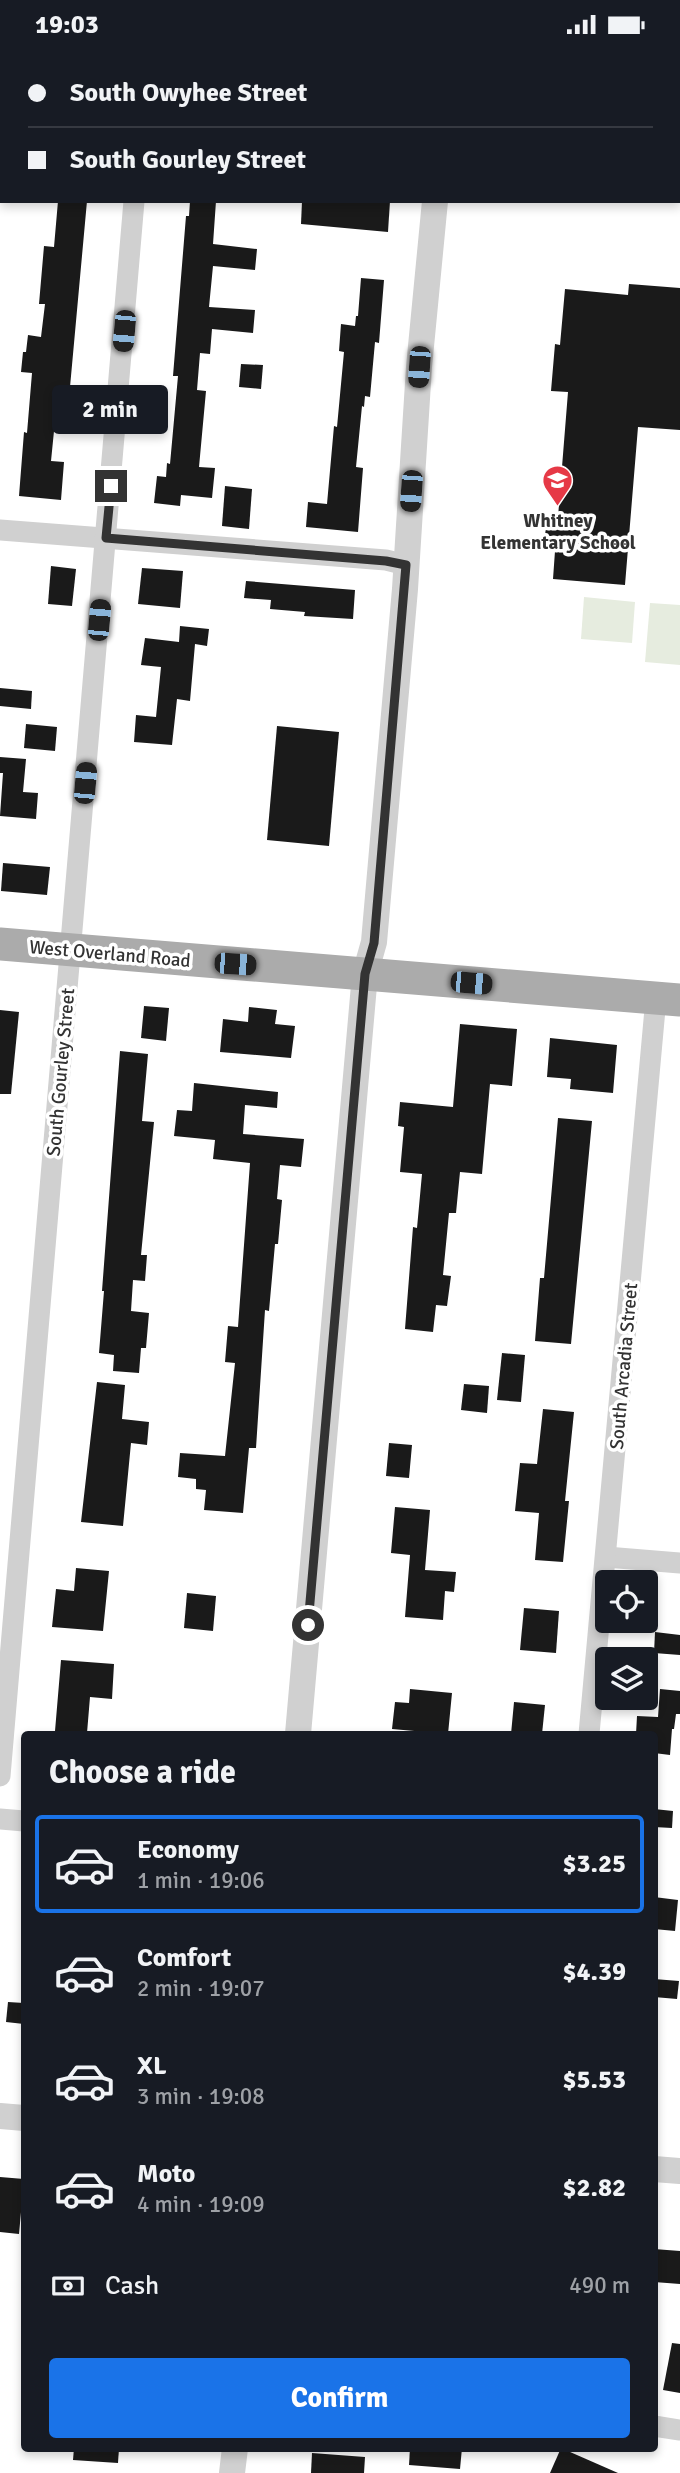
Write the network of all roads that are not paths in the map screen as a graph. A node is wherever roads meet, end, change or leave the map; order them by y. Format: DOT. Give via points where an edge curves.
graph roads {
  1 [pos="135,203"];
  2 [pos="435,203"];
  3 [pos="0,530"];
  4 [pos="106,538"];
  5 [pos="406,565"];
  6 [pos="0,944"];
  7 [pos="71,950"];
  8 [pos="365,974"];
  9 [pos="668,999"];
  10 [pos="606,1557"];
  11 [pos="680,1563"];
  12 [pos="298,1731"];
  13 [pos="589,1731"];
  14 [pos="0,1776"];
  15 [pos="0,1819"];
  16 [pos="21,1821"];
  17 [pos="0,2116"];
  18 [pos="21,2118"];
  19 [pos="658,2169"];
  20 [pos="680,2171"];
  21 [pos="658,2427"];
  22 [pos="680,2430"];
  23 [pos="234,2452"];
  24 [pos="232,2473"];
  1 -- 4 [label="street, South Gourley Street"];
  2 -- 5 [label="street"];
  3 -- 4 [label="street"];
  4 -- 5 [label="street"];
  4 -- 7 [label="street, South Gourley Street"];
  5 -- 8 [label="street" via="374,943"];
  6 -- 7 [label="main road, West Overland Road"];
  7 -- 8 [label="main road, West Overland Road"];
  7 -- 14 [label="street, South Gourley Street"];
  8 -- 9 [label="main road, West Overland Road"];
  8 -- 12 [label="street"];
  9 -- 10 [label="street, South Arcadia Street"];
  10 -- 11 [label="street"];
  10 -- 13 [label="street, South Arcadia Street"];
  15 -- 16 [label="street"];
  17 -- 18 [label="street"];
  19 -- 20 [label="street"];
  21 -- 22 [label="street"];
  23 -- 24 [label="street"];
}
